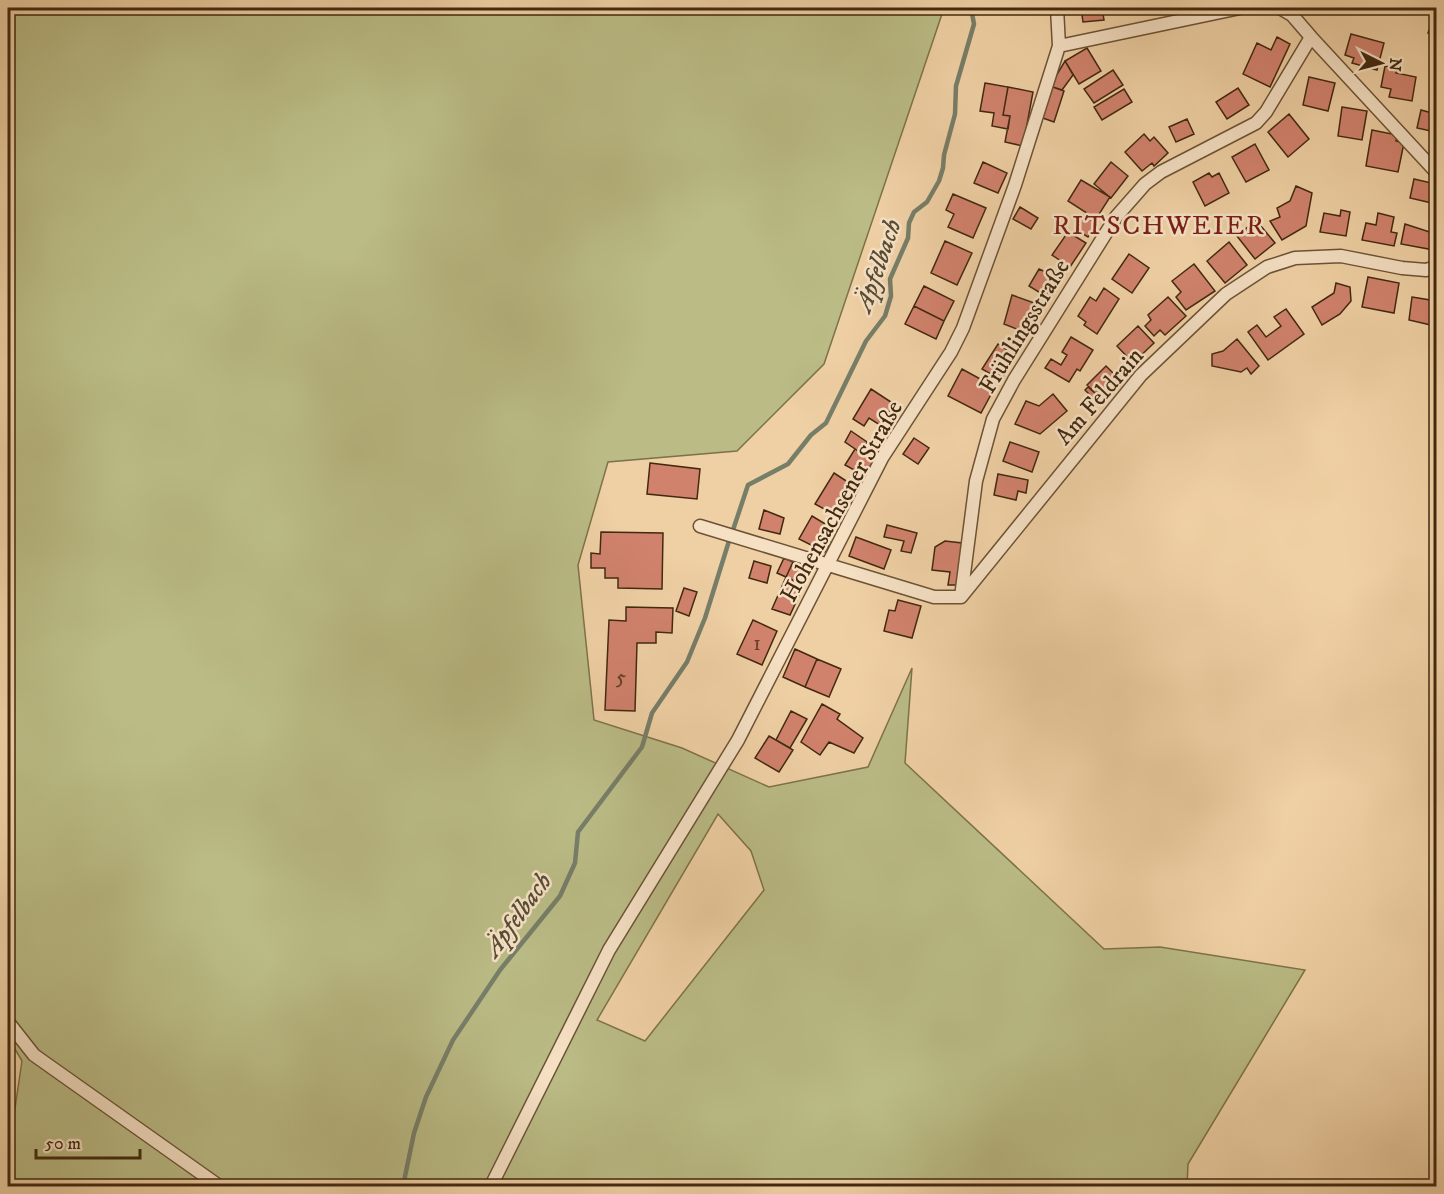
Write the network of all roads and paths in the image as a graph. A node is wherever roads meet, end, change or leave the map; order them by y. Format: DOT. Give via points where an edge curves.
graph roads {
  1 [pos="1057,8"];
  2 [pos="1240,8"];
  3 [pos="1280,8"];
  4 [pos="1223,9"];
  5 [pos="1311,38"];
  6 [pos="1059,46"];
  7 [pos="1437,172"];
  8 [pos="1437,267"];
  9 [pos="700,526"];
  10 [pos="826,565"];
  11 [pos="961,597"];
  12 [pos="8,1022"];
  13 [pos="219,1186"];
  14 [pos="491,1186"];
  1 -- 6 [label="street, Hohensachsener Straße"];
  2 -- 4 [label="street"];
  3 -- 5 [label="street" via="1292,15"];
  4 -- 6 [label="street"];
  5 -- 7 [label="street"];
  5 -- 11 [label="street, Frühlingsstraße" via="1256,123 1145,183 1116,216 993,419 976,481"];
  6 -- 10 [label="street, Hohensachsener Straße" via="1015,185 963,328 882,458"];
  8 -- 11 [label="street, Am Feldrain" via="1426,270 1341,256 1304,257 1267,267 1226,294 1141,375"];
  9 -- 10 [label="street"];
  10 -- 11 [label="street" via="934,597"];
  10 -- 14 [label="street, Hohensachsener Straße" via="738,740 609,950"];
  12 -- 13 [label="street" via="34,1055"];
}
